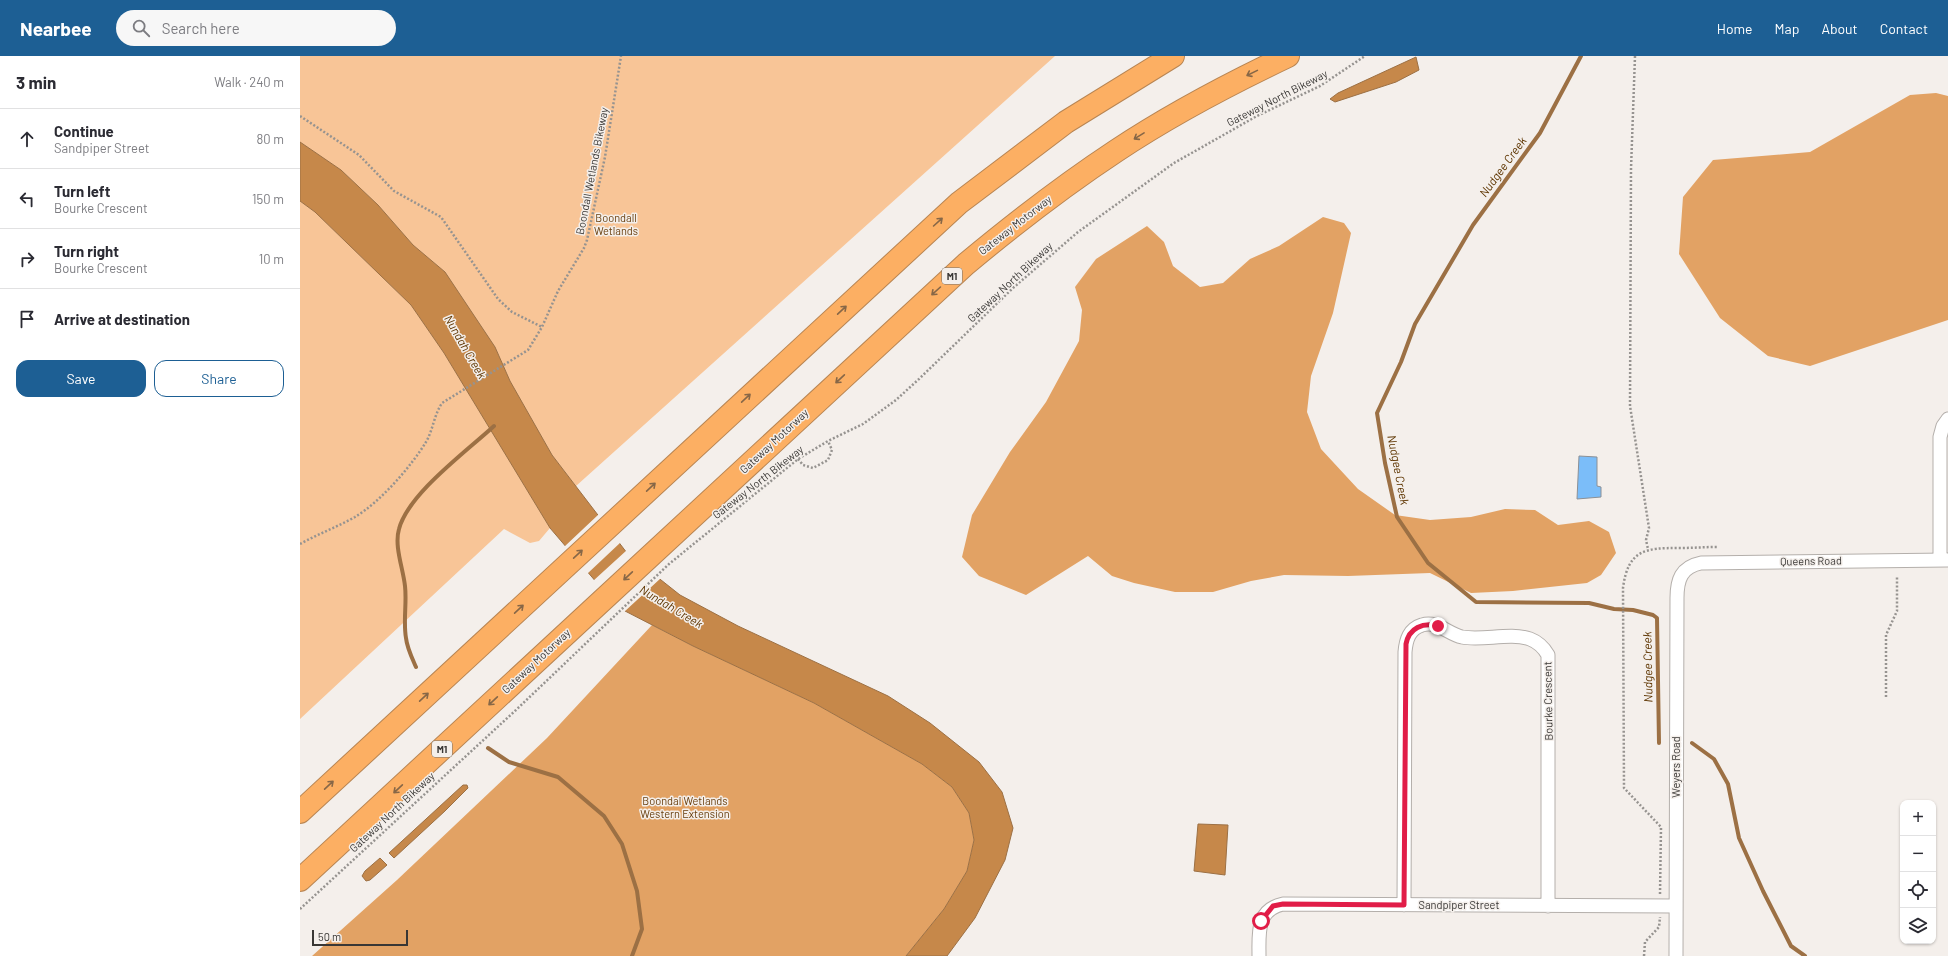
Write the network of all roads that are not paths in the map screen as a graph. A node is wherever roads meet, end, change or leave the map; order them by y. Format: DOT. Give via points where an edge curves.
graph roads {
  1 [pos="1173,56"];
  2 [pos="1288,56"];
  3 [pos="1948,419"];
  4 [pos="1944,560"];
  5 [pos="1679,578"];
  6 [pos="300,812"];
  7 [pos="300,880"];
  8 [pos="1404,905"];
  9 [pos="1548,906"];
  10 [pos="1676,906"];
  11 [pos="1259,956"];
  12 [pos="1676,956"];
  6 -- 1 [label="highway, one-way" via="959,203 1066,122"];
  2 -- 7 [label="highway, Gateway Motorway / M1, one-way" via="1208,96 1130,142 1013,225 955,274 590,625"];
  3 -- 4 [label="street" via="1940,437"];
  4 -- 5 [label="street, Queens Road" via="1701,563 1688,568"];
  5 -- 10 [label="street, Weyers Road"];
  8 -- 9 [label="street, Sandpiper Street"];
  8 -- 9 [label="street, Bourke Crescent" via="1405,652 1409,635 1418,626 1428,623 1466,637 1529,638 1540,644 1548,655"];
  8 -- 11 [label="street, Sandpiper Street" via="1273,906 1261,921"];
  9 -- 10 [label="street, Sandpiper Street"];
  10 -- 12 [label="street, Weyers Road"];
}
